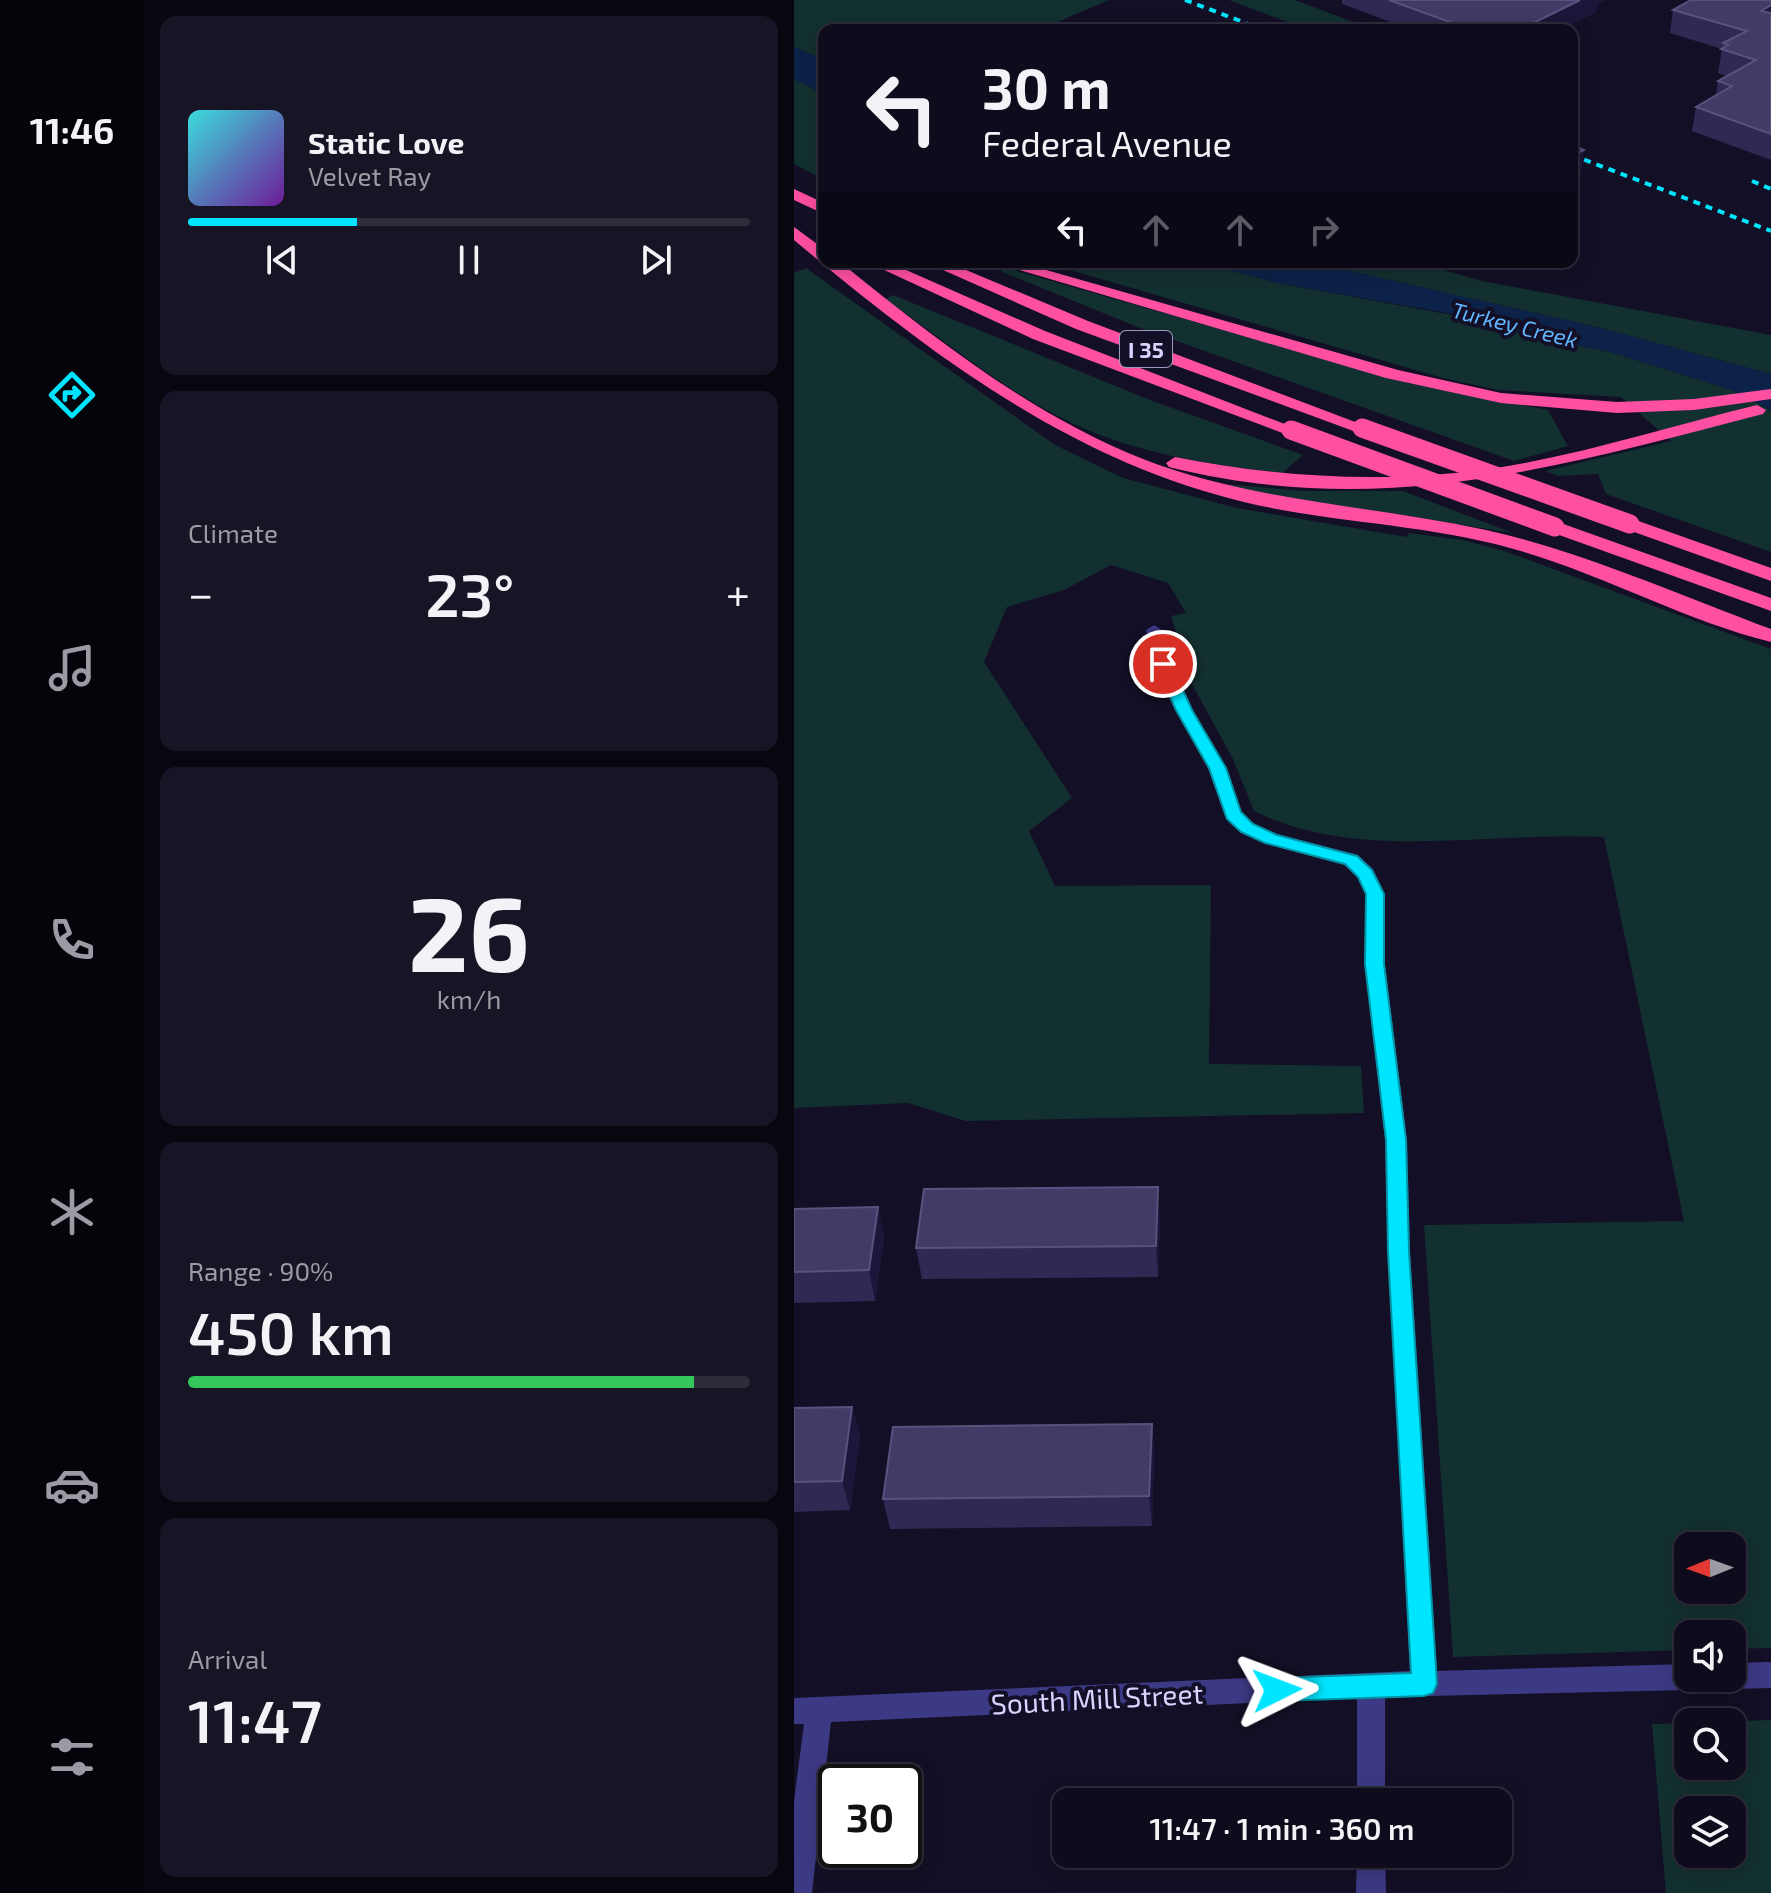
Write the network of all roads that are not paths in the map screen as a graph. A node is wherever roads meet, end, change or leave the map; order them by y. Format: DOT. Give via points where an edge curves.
graph roads {
  1 [pos="794,194"];
  2 [pos="818,206"];
  3 [pos="794,221"];
  4 [pos="794,232"];
  5 [pos="818,233"];
  6 [pos="818,252"];
  7 [pos="838,268"];
  8 [pos="888,268"];
  9 [pos="947,268"];
  10 [pos="1021,268"];
  11 [pos="1771,394"];
  12 [pos="1771,407"];
  13 [pos="1099,446"];
  14 [pos="1771,575"];
  15 [pos="1771,605"];
  16 [pos="1154,630"];
  17 [pos="1771,636"];
  18 [pos="1771,1675"];
  19 [pos="1746,1676"];
  20 [pos="1674,1677"];
  21 [pos="1424,1684"];
  22 [pos="1371,1685"];
  23 [pos="807,1711"];
  24 [pos="1371,1788"];
  25 [pos="1371,1868"];
  26 [pos="797,1893"];
  27 [pos="1371,1893"];
  1 -- 2 [label="highway"];
  3 -- 5 [label="highway"];
  4 -- 6 [label="highway"];
  7 -- 13 [label="highway" via="987,381"];
  8 -- 15 [label="highway, I 35, bridge" via="1039,335"];
  9 -- 14 [label="highway, I 35, bridge" via="1082,325"];
  10 -- 11 [label="highway" via="1462,391 1558,405 1631,408"];
  12 -- 13 [label="highway" via="1506,470 1371,484 1215,471"];
  13 -- 17 [label="highway" via="1206,488 1519,544"];
  16 -- 21 [label="street" via="1163,664 1217,768 1233,815 1271,839 1351,860 1366,874 1375,894 1375,964 1396,1140"];
  18 -- 19 [label="street"];
  20 -- 21 [label="street, South Mill Street"];
  21 -- 22 [label="street, South Mill Street"];
  22 -- 23 [label="street, South Mill Street"];
  22 -- 24 [label="street"];
  23 -- 26 [label="street"];
  25 -- 27 [label="street"];
}
